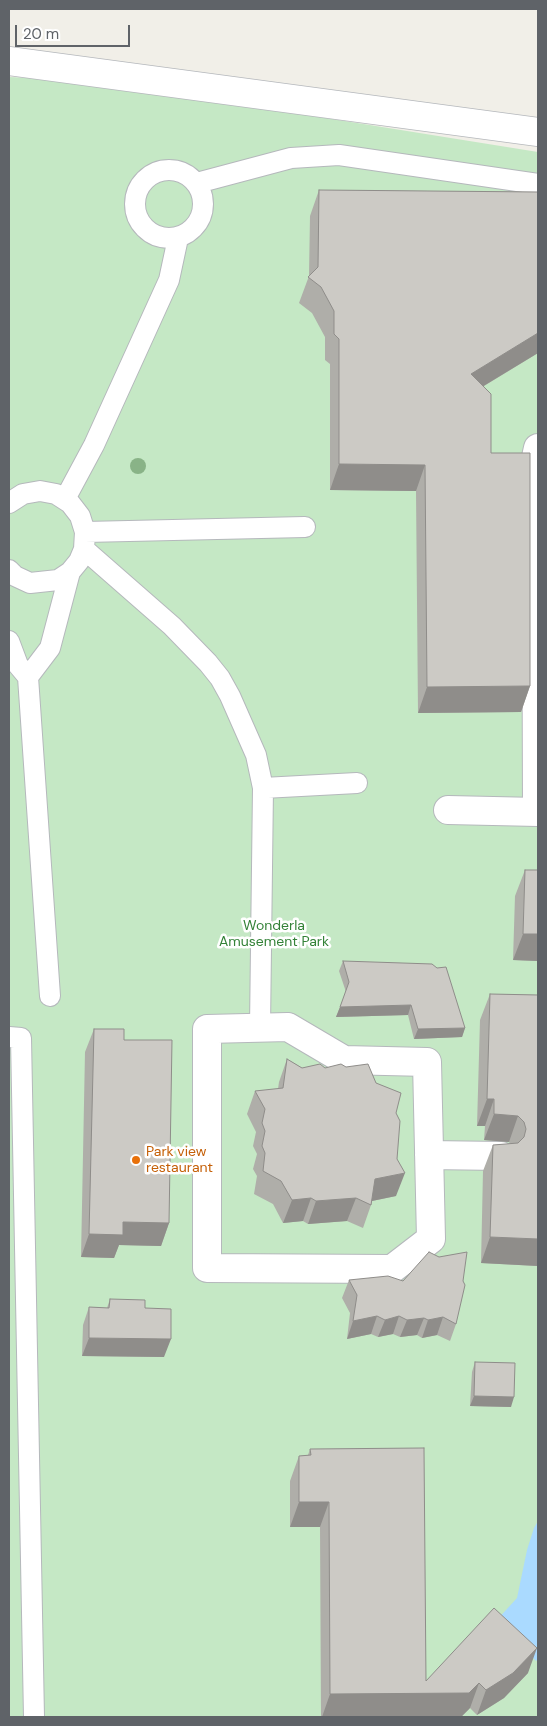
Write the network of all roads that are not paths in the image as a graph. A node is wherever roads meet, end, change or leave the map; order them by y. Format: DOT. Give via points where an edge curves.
graph roads {
  1 [pos="9,61"];
  2 [pos="538,132"];
  3 [pos="197,183"];
  4 [pos="538,184"];
  5 [pos="178,238"];
  6 [pos="538,448"];
  7 [pos="14,498"];
  8 [pos="65,499"];
  9 [pos="305,527"];
  10 [pos="84,540"];
  11 [pos="70,572"];
  12 [pos="11,574"];
  13 [pos="9,641"];
  14 [pos="28,677"];
  15 [pos="357,783"];
  16 [pos="262,788"];
  17 [pos="448,810"];
  18 [pos="538,812"];
  19 [pos="50,996"];
  20 [pos="260,1027"];
  21 [pos="9,1037"];
  22 [pos="429,1155"];
  23 [pos="501,1156"];
  24 [pos="34,1717"];
  1 -- 2 [label="street"];
  3 -- 4 [label="lane" via="291,158 339,155"];
  3 -- 5 [label="lane" via="203,209 190,232"];
  3 -- 5 [label="lane" via="174,170 160,171 148,176 134,200 135,213 142,226 158,236"];
  5 -- 8 [label="lane" via="169,280 94,445"];
  6 -- 18 [label="street"];
  7 -- 8 [label="lane" via="40,491"];
  8 -- 10 [label="lane" via="80,516"];
  9 -- 10 [label="lane"];
  10 -- 11 [label="lane" via="79,562"];
  10 -- 16 [label="lane" via="220,678 256,755"];
  11 -- 12 [label="lane" via="58,580 44,583 30,583"];
  11 -- 14 [label="lane" via="50,648"];
  13 -- 14 [label="lane" via="18,665"];
  14 -- 19 [label="lane"];
  15 -- 16 [label="lane"];
  16 -- 20 [label="lane"];
  17 -- 18 [label="street"];
  20 -- 22 [label="street" via="288,1027 344,1060 427,1062"];
  20 -- 22 [label="street" via="206,1029 207,1268 392,1269 431,1239"];
  21 -- 24 [label="lane" via="21,1038"];
  22 -- 23 [label="street"];
}
